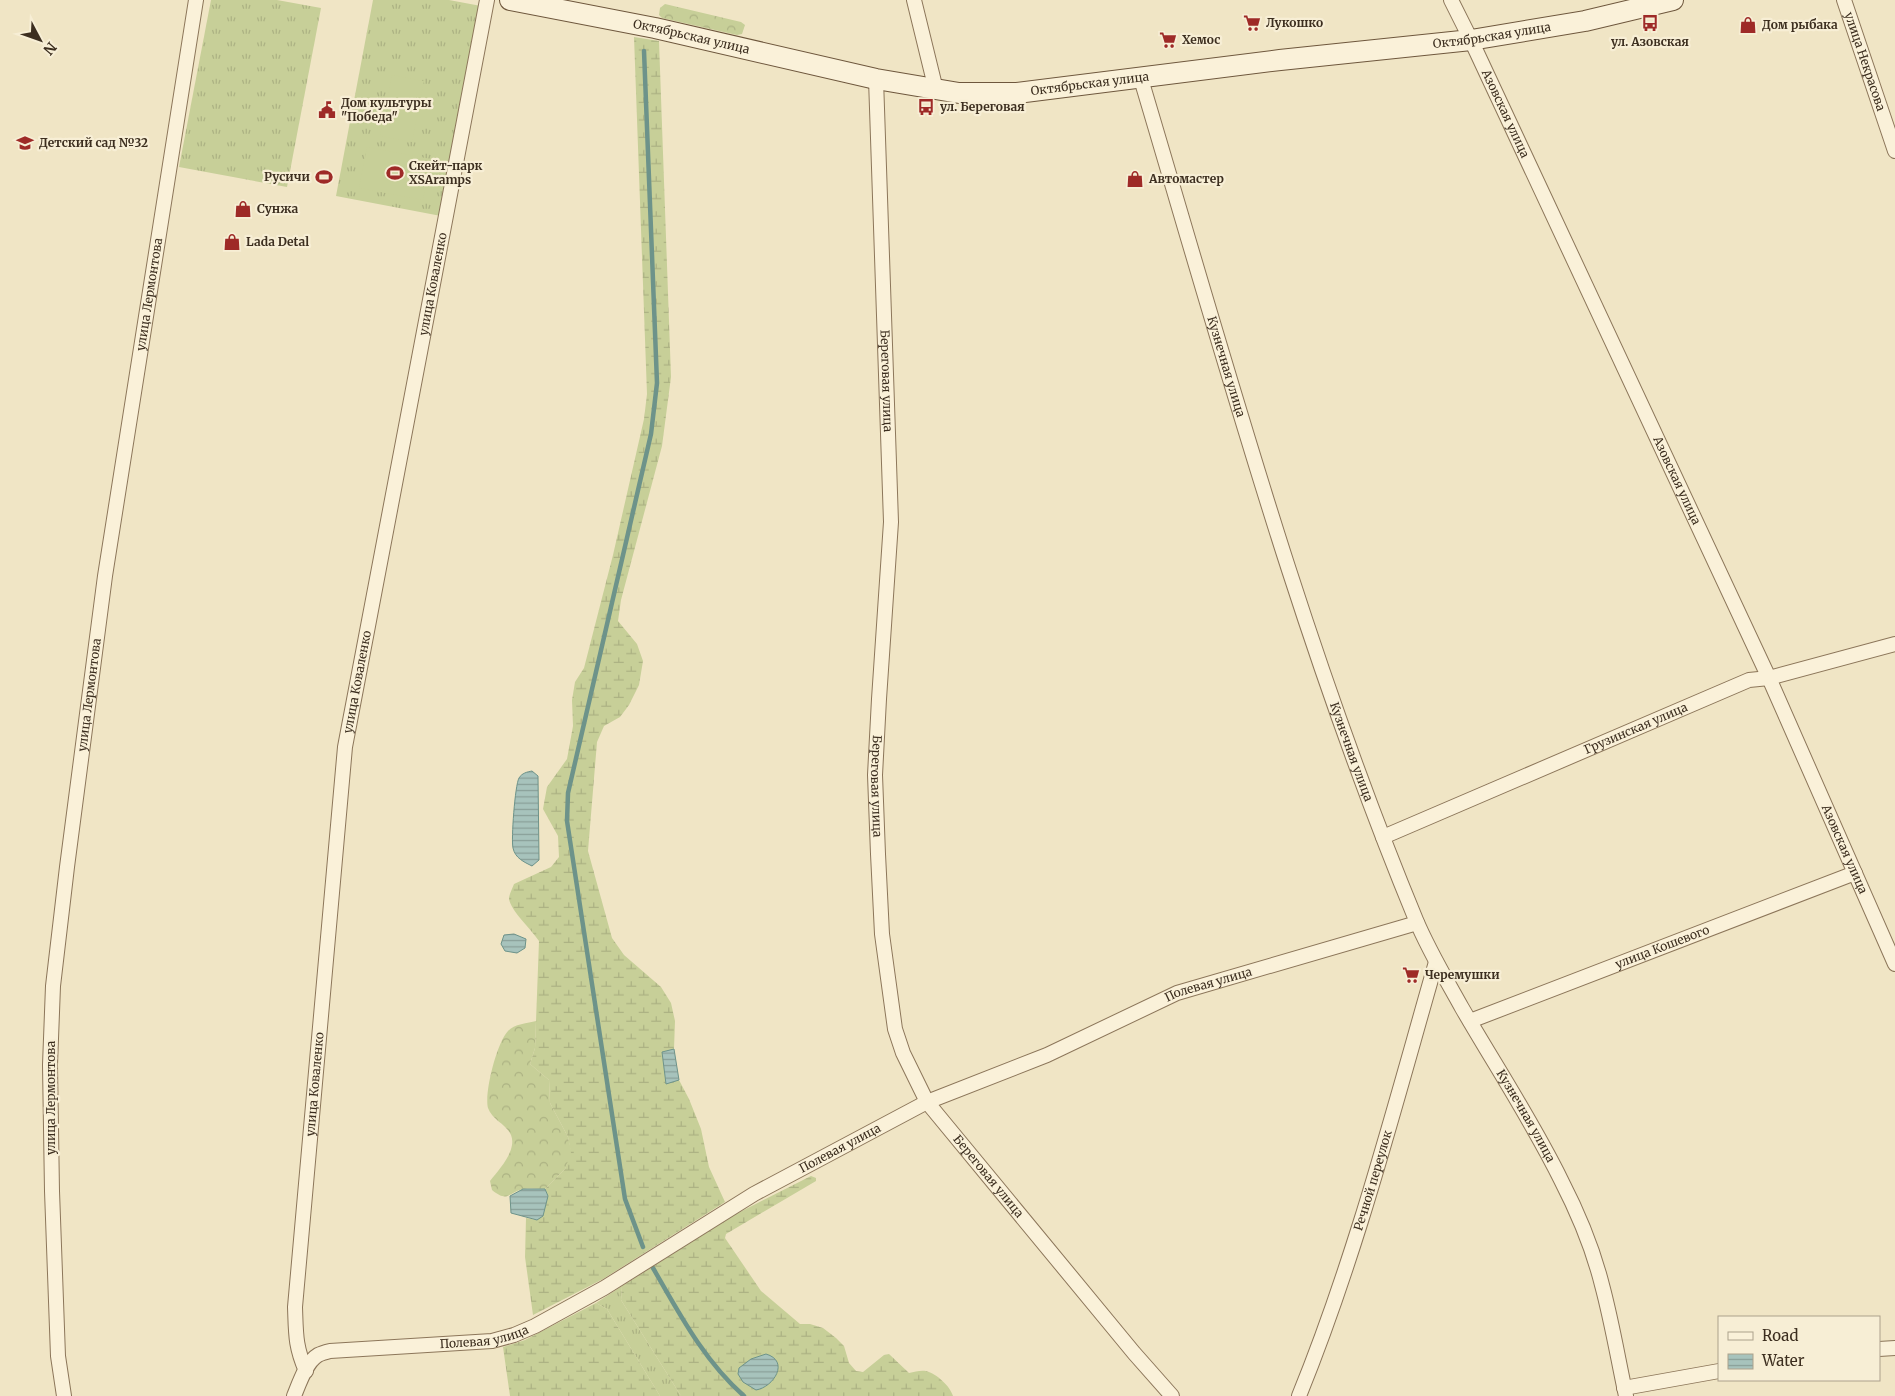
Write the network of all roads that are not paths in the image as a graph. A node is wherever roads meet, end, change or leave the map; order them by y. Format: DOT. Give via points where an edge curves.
graph roads {
  1 [pos="196,0"];
  2 [pos="488,0"];
  3 [pos="510,0"];
  4 [pos="914,0"];
  5 [pos="1451,0"];
  6 [pos="1674,0"];
  7 [pos="1844,0"];
  8 [pos="1471,40"];
  9 [pos="876,79"];
  10 [pos="1140,79"];
  11 [pos="936,90"];
  12 [pos="1895,151"];
  13 [pos="1895,644"];
  14 [pos="1770,678"];
  15 [pos="1384,837"];
  16 [pos="1855,873"];
  17 [pos="1417,923"];
  18 [pos="1436,962"];
  19 [pos="1895,964"];
  20 [pos="1470,1021"];
  21 [pos="927,1102"];
  22 [pos="1895,1348"];
  23 [pos="1880,1349"];
  24 [pos="306,1370"];
  25 [pos="1718,1371"];
  26 [pos="1625,1392"];
  27 [pos="64,1396"];
  28 [pos="294,1396"];
  29 [pos="1172,1396"];
  30 [pos="1299,1396"];
  1 -- 27 [label="street, улица Лермонтова" via="105,576 53,986 50,1065 52,1191 58,1356"];
  2 -- 24 [label="street, улица Коваленко" via="345,747 295,1307 296,1344"];
  3 -- 9 [label="street, Октябрьская улица" via="655,28"];
  4 -- 11 [label="street"];
  5 -- 8 [label="street, Азовская улица"];
  6 -- 8 [label="street, Октябрьская улица" via="1570,24"];
  7 -- 12 [label="street, улица Некрасова"];
  8 -- 10 [label="street, Октябрьская улица"];
  8 -- 14 [label="street, Азовская улица"];
  9 -- 11 [label="street, Октябрьская улица"];
  9 -- 21 [label="street, Береговая улица" via="891,522 875,775 882,934 898,1041"];
  10 -- 11 [label="street, Октябрьская улица" via="1017,93"];
  10 -- 15 [label="street, Кузнечная улица" via="1318,660"];
  13 -- 14 [label="street, Грузинская улица"];
  14 -- 15 [label="street, Грузинская улица" via="1749,680"];
  14 -- 16 [label="street, Азовская улица"];
  15 -- 17 [label="street, Кузнечная улица"];
  16 -- 19 [label="street, Азовская улица"];
  16 -- 20 [label="street, улица Кошевого"];
  17 -- 18 [label="street, Кузнечная улица"];
  17 -- 21 [label="street, Полевая улица" via="1177,993 1047,1055"];
  18 -- 20 [label="street, Кузнечная улица"];
  18 -- 30 [label="street, Речной переулок" via="1362,1219 1323,1338"];
  20 -- 26 [label="street, Кузнечная улица" via="1544,1147 1582,1226 1602,1286"];
  21 -- 24 [label="street, Полевая улица" via="754,1194 604,1288 535,1326 492,1341 330,1351 319,1354"];
  21 -- 29 [label="street, Береговая улица"];
  22 -- 23 [label="street"];
  24 -- 28 [label="street, Полевая улица"];
  25 -- 26 [label="street"];
}
